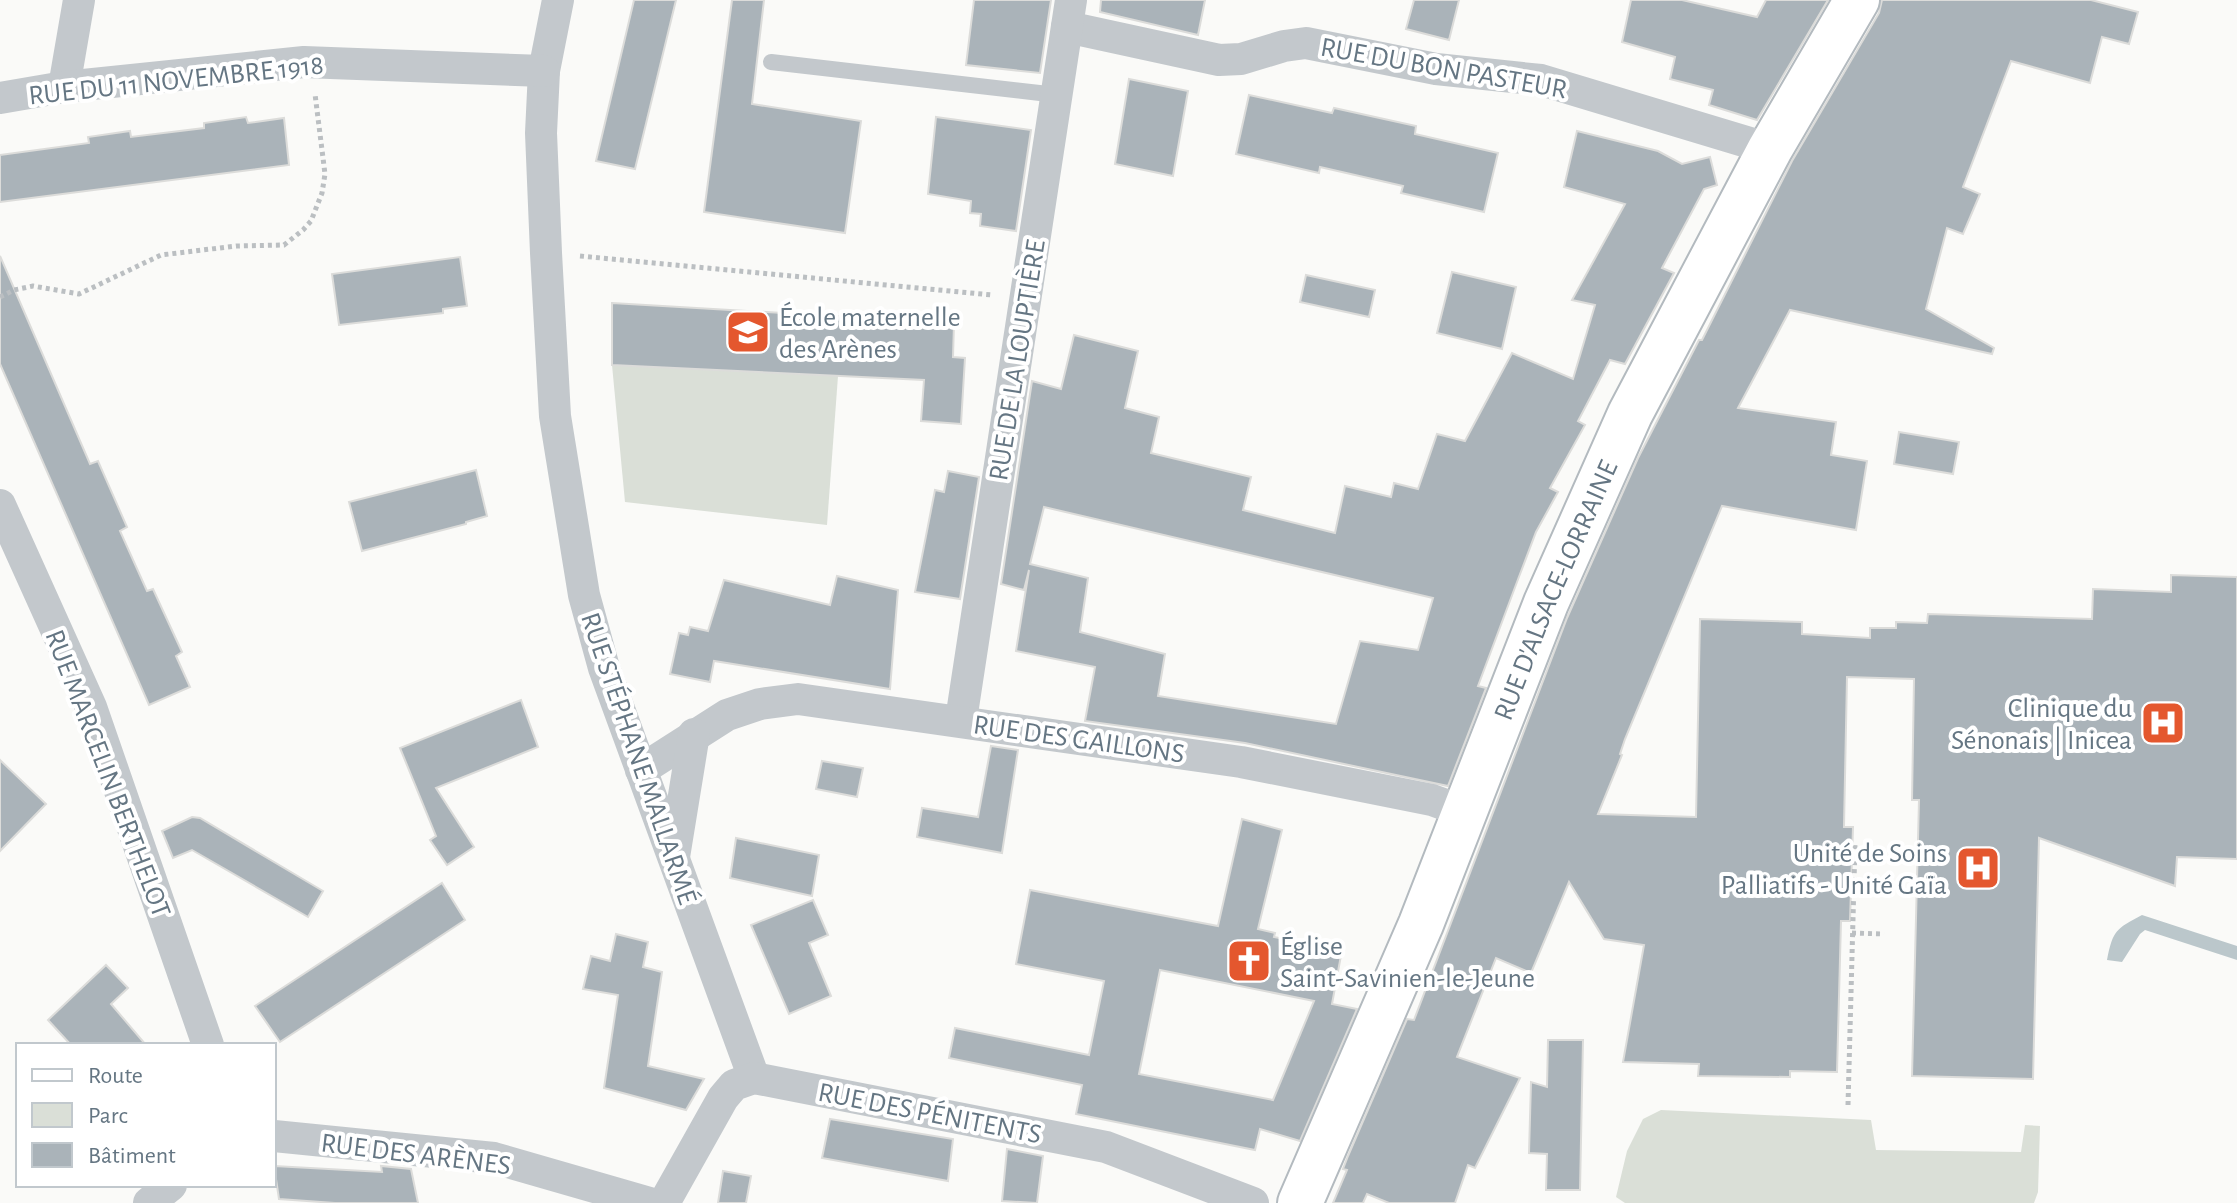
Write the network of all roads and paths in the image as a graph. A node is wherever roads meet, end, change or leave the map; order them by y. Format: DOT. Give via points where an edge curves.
graph roads {
  1 [pos="79,0"];
  2 [pos="558,0"];
  3 [pos="1857,0"];
  4 [pos="1069,14"];
  5 [pos="311,62"];
  6 [pos="771,62"];
  7 [pos="544,71"];
  8 [pos="64,87"];
  9 [pos="1057,95"];
  10 [pos="0,98"];
  11 [pos="1770,149"];
  12 [pos="546,253"];
  13 [pos="0,297"];
  14 [pos="1025,298"];
  15 [pos="0,505"];
  16 [pos="961,720"];
  17 [pos="694,734"];
  18 [pos="641,770"];
  19 [pos="1465,812"];
  20 [pos="1855,844"];
  21 [pos="674,858"];
  22 [pos="1852,933"];
  23 [pos="1884,934"];
  24 [pos="207,1043"];
  25 [pos="754,1078"];
  26 [pos="1848,1105"];
  27 [pos="276,1136"];
  28 [pos="169,1187"];
  29 [pos="149,1203"];
  30 [pos="650,1203"];
  31 [pos="664,1203"];
  32 [pos="1253,1203"];
  33 [pos="1300,1203"];
  1 -- 8 [label="street"];
  2 -- 7 [label="street, RUE STÉPHANE MALLARMÉ"];
  3 -- 11 [label="street, RUE D'ALSACE-LORRAINE"];
  4 -- 9 [label="street, RUE DE LA LOUPTIÈRE"];
  4 -- 11 [label="street, RUE DU BON PASTEUR" via="1219,60 1306,43 1436,69 1541,80"];
  5 -- 7 [label="street, RUE DU 11 NOVEMBRE 1918"];
  5 -- 8 [label="street, RUE DU 11 NOVEMBRE 1918"];
  5 -- 13 [label="path" via="325,174 319,207 292,239 284,245 161,255 79,294 33,286"];
  6 -- 9 [label="lane"];
  7 -- 12 [label="street, RUE STÉPHANE MALLARMÉ"];
  8 -- 10 [label="street, RUE DU 11 NOVEMBRE 1918"];
  9 -- 14 [label="street, RUE DE LA LOUPTIÈRE"];
  11 -- 19 [label="street, RUE D'ALSACE-LORRAINE" via="1630,414 1546,603"];
  12 -- 14 [label="path"];
  12 -- 18 [label="street, RUE STÉPHANE MALLARMÉ" via="555,416 584,595"];
  14 -- 16 [label="street, RUE DE LA LOUPTIÈRE"];
  15 -- 24 [label="street, RUE MARCELIN BERTHELOT" via="91,707"];
  16 -- 17 [label="street, RUE DES GAILLONS" via="798,699 727,715"];
  16 -- 19 [label="street, RUE DES GAILLONS" via="1241,762 1327,787 1432,800"];
  17 -- 18 [label="street, RUE DES GAILLONS"];
  17 -- 21 [label="street"];
  18 -- 21 [label="street, RUE STÉPHANE MALLARMÉ"];
  19 -- 33 [label="street, RUE D'ALSACE-LORRAINE" via="1428,879"];
  20 -- 22 [label="path"];
  21 -- 25 [label="street, RUE STÉPHANE MALLARMÉ"];
  22 -- 23 [label="path"];
  22 -- 26 [label="path"];
  25 -- 31 [label="street" via="734,1085 723,1098"];
  25 -- 32 [label="street, RUE DES PÉNITENTS" via="1106,1147"];
  27 -- 30 [label="street, RUE DES ARÈNES" via="494,1158"];
  28 -- 29 [label="street"];
}
